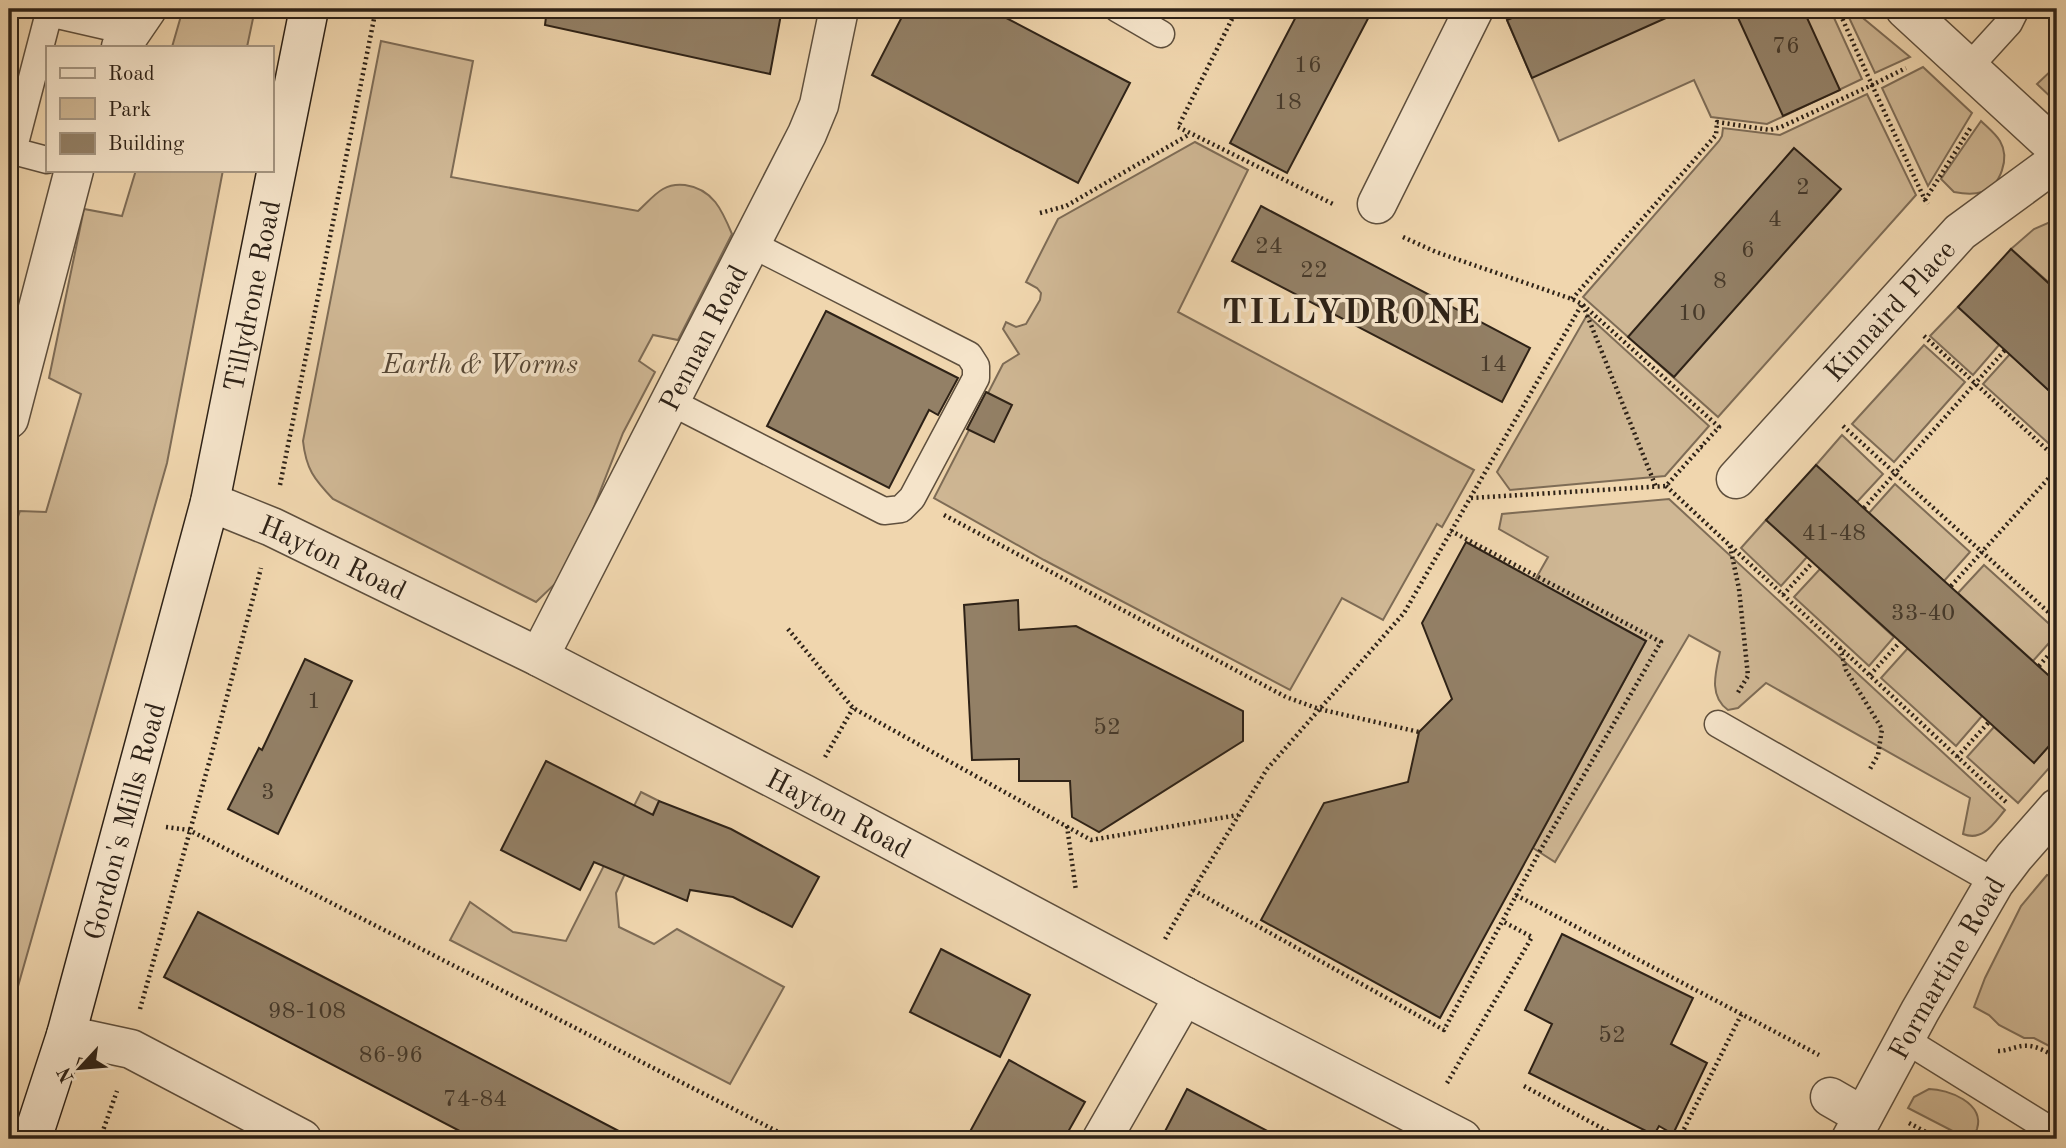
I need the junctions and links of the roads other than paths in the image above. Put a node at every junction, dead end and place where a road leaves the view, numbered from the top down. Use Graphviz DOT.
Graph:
graph roads {
  1 [pos="309,9"];
  2 [pos="839,9"];
  3 [pos="1118,9"];
  4 [pos="1474,9"];
  5 [pos="1905,9"];
  6 [pos="2016,9"];
  7 [pos="133,29"];
  8 [pos="1161,34"];
  9 [pos="1981,79"];
  10 [pos="2057,149"];
  11 [pos="46,160"];
  12 [pos="2057,161"];
  13 [pos="74,172"];
  14 [pos="1377,204"];
  15 [pos="751,244"];
  16 [pos="671,402"];
  17 [pos="9,419"];
  18 [pos="1736,479"];
  19 [pos="210,502"];
  20 [pos="539,657"];
  21 [pos="1718,724"];
  22 [pos="2047,819"];
  23 [pos="1995,882"];
  24 [pos="1184,996"];
  25 [pos="66,1035"];
  26 [pos="1904,1039"];
  27 [pos="1830,1097"];
  28 [pos="1864,1114"];
  29 [pos="2057,1134"];
  30 [pos="33,1139"];
  31 [pos="302,1139"];
  32 [pos="1102,1139"];
  33 [pos="1462,1139"];
  1 -- 19 [label="street, Tillydrone Road"];
  2 -- 15 [label="street, Pennan Road"];
  3 -- 8 [label="lane"];
  4 -- 14 [label="street"];
  5 -- 9 [label="street"];
  6 -- 9 [label="lane"];
  7 -- 11 [label="lane"];
  9 -- 10 [label="street"];
  12 -- 18 [label="street, Kinnaird Place"];
  13 -- 17 [label="street"];
  15 -- 16 [label="street, Pennan Road"];
  15 -- 16 [label="lane"];
  16 -- 20 [label="street, Pennan Road"];
  19 -- 20 [label="street, Hayton Road"];
  19 -- 25 [label="street, Gordon's Mills Road"];
  20 -- 24 [label="street, Hayton Road"];
  21 -- 23 [label="lane"];
  22 -- 23 [label="street, Formartine Road"];
  23 -- 26 [label="street, Formartine Road"];
  24 -- 32 [label="street"];
  24 -- 33 [label="street, Hayton Road"];
  25 -- 30 [label="street, Gordon's Mills Road"];
  25 -- 31 [label="street"];
  26 -- 28 [label="street, Formartine Road"];
  26 -- 29 [label="lane"];
  27 -- 28 [label="street"];
}
